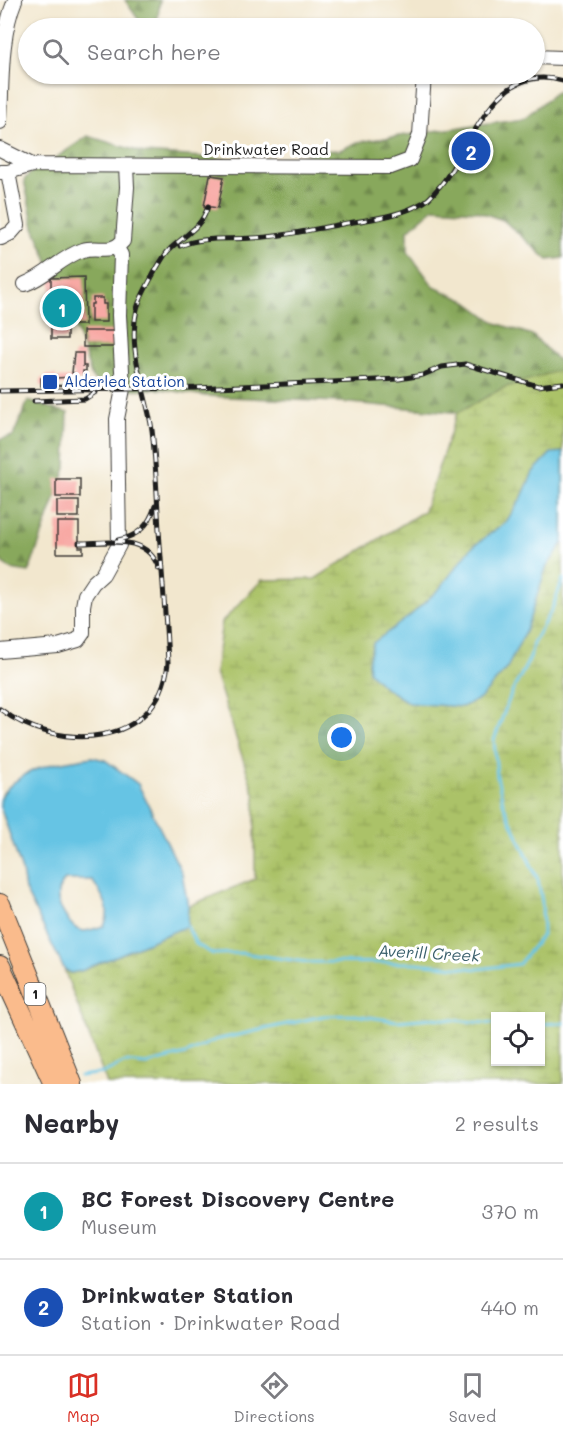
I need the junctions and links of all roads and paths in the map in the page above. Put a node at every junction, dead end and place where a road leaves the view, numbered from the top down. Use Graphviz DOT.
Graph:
graph roads {
  1 [pos="15,0"];
  2 [pos="545,57"];
  3 [pos="563,58"];
  4 [pos="423,84"];
  5 [pos="0,122"];
  6 [pos="0,149"];
  7 [pos="32,165"];
  8 [pos="126,166"];
  9 [pos="4,172"];
  10 [pos="1,238"];
  11 [pos="117,248"];
  12 [pos="25,284"];
  13 [pos="0,651"];
  14 [pos="0,904"];
  15 [pos="0,966"];
  16 [pos="54,1084"];
  17 [pos="72,1084"];
  1 -- 5 [label="street"];
  2 -- 3 [label="street"];
  4 -- 8 [label="street, Drinkwater Road"];
  6 -- 7 [label="street, Drinkwater Road"];
  7 -- 8 [label="street, Drinkwater Road"];
  7 -- 9 [label="street, Drinkwater Road"];
  8 -- 11 [label="street"];
  9 -- 10 [label="street"];
  11 -- 12 [label="street"];
  11 -- 13 [label="street"];
  14 -- 17 [label="highway, 1"];
  15 -- 16 [label="highway, 1"];
}
